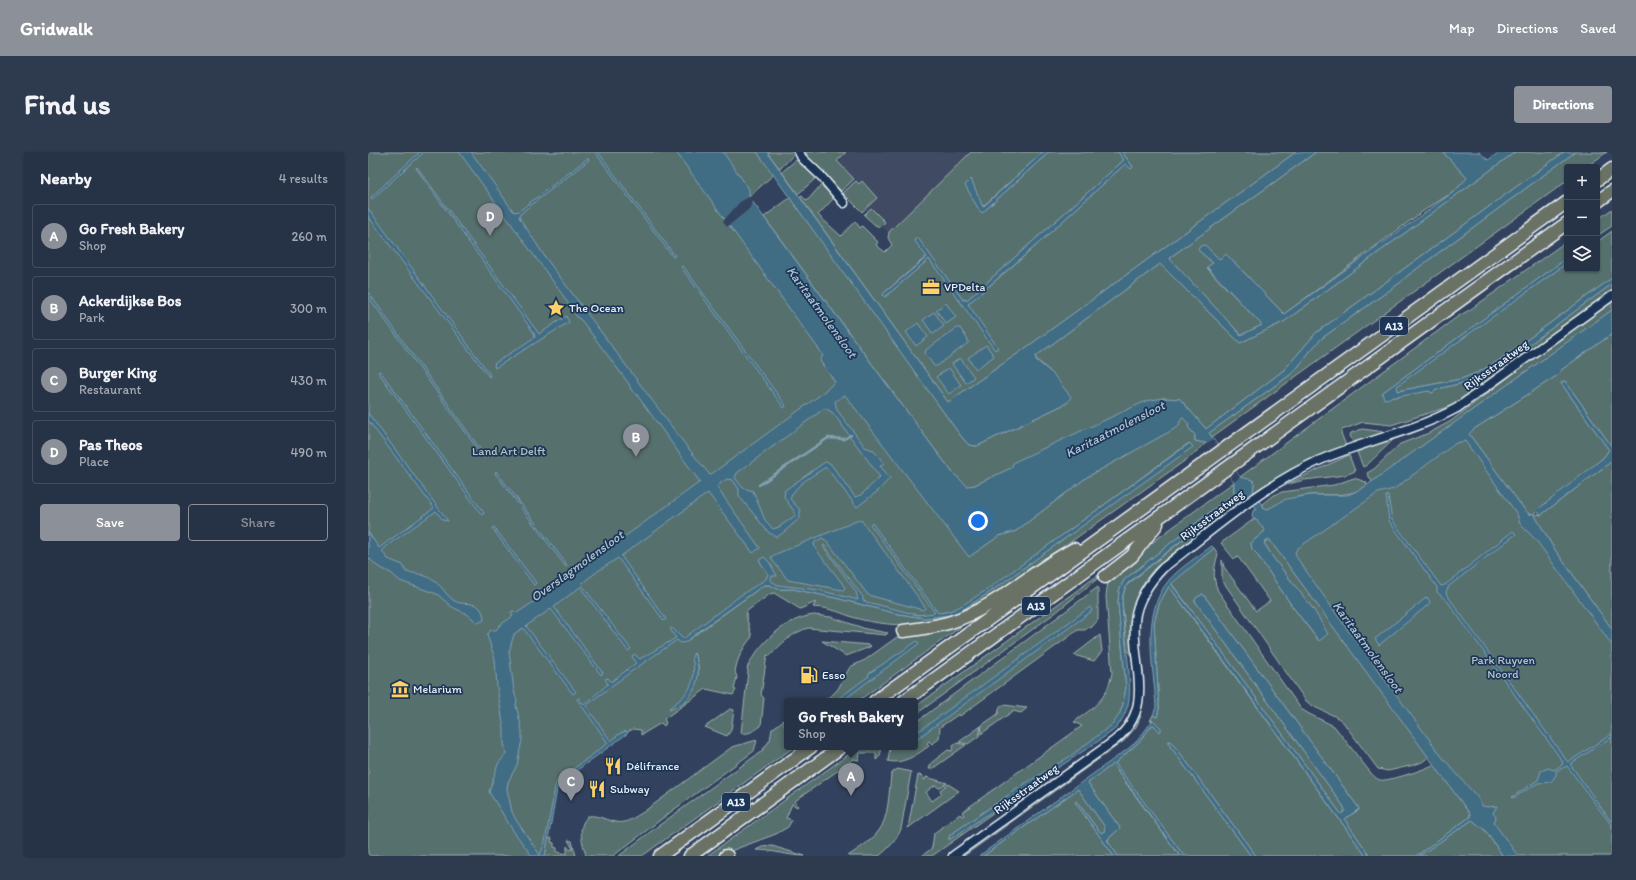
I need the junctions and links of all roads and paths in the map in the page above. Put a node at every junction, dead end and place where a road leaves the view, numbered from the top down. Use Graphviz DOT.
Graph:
graph roads {
  1 [pos="799,152"];
  2 [pos="1612,169"];
  3 [pos="1600,178"];
  4 [pos="1612,191"];
  5 [pos="1600,200"];
  6 [pos="844,203"];
  7 [pos="1564,204"];
  8 [pos="1564,225"];
  9 [pos="1612,296"];
  10 [pos="1168,511"];
  11 [pos="1113,530"];
  12 [pos="1105,577"];
  13 [pos="903,631"];
  14 [pos="879,698"];
  15 [pos="908,698"];
  16 [pos="807,750"];
  17 [pos="837,750"];
  18 [pos="660,856"];
  19 [pos="690,856"];
  20 [pos="953,856"];
  1 -- 6 [label="street"];
  2 -- 3 [label="highway"];
  4 -- 5 [label="highway"];
  7 -- 11 [label="highway, A13"];
  8 -- 10 [label="highway, A13"];
  9 -- 20 [label="street, Rijksstraatweg"];
  10 -- 12 [label="highway, A13"];
  10 -- 15 [label="highway, A13"];
  11 -- 13 [label="highway, A13"];
  11 -- 14 [label="highway, A13"];
  16 -- 18 [label="highway, A13"];
  17 -- 19 [label="highway, A13"];
}
